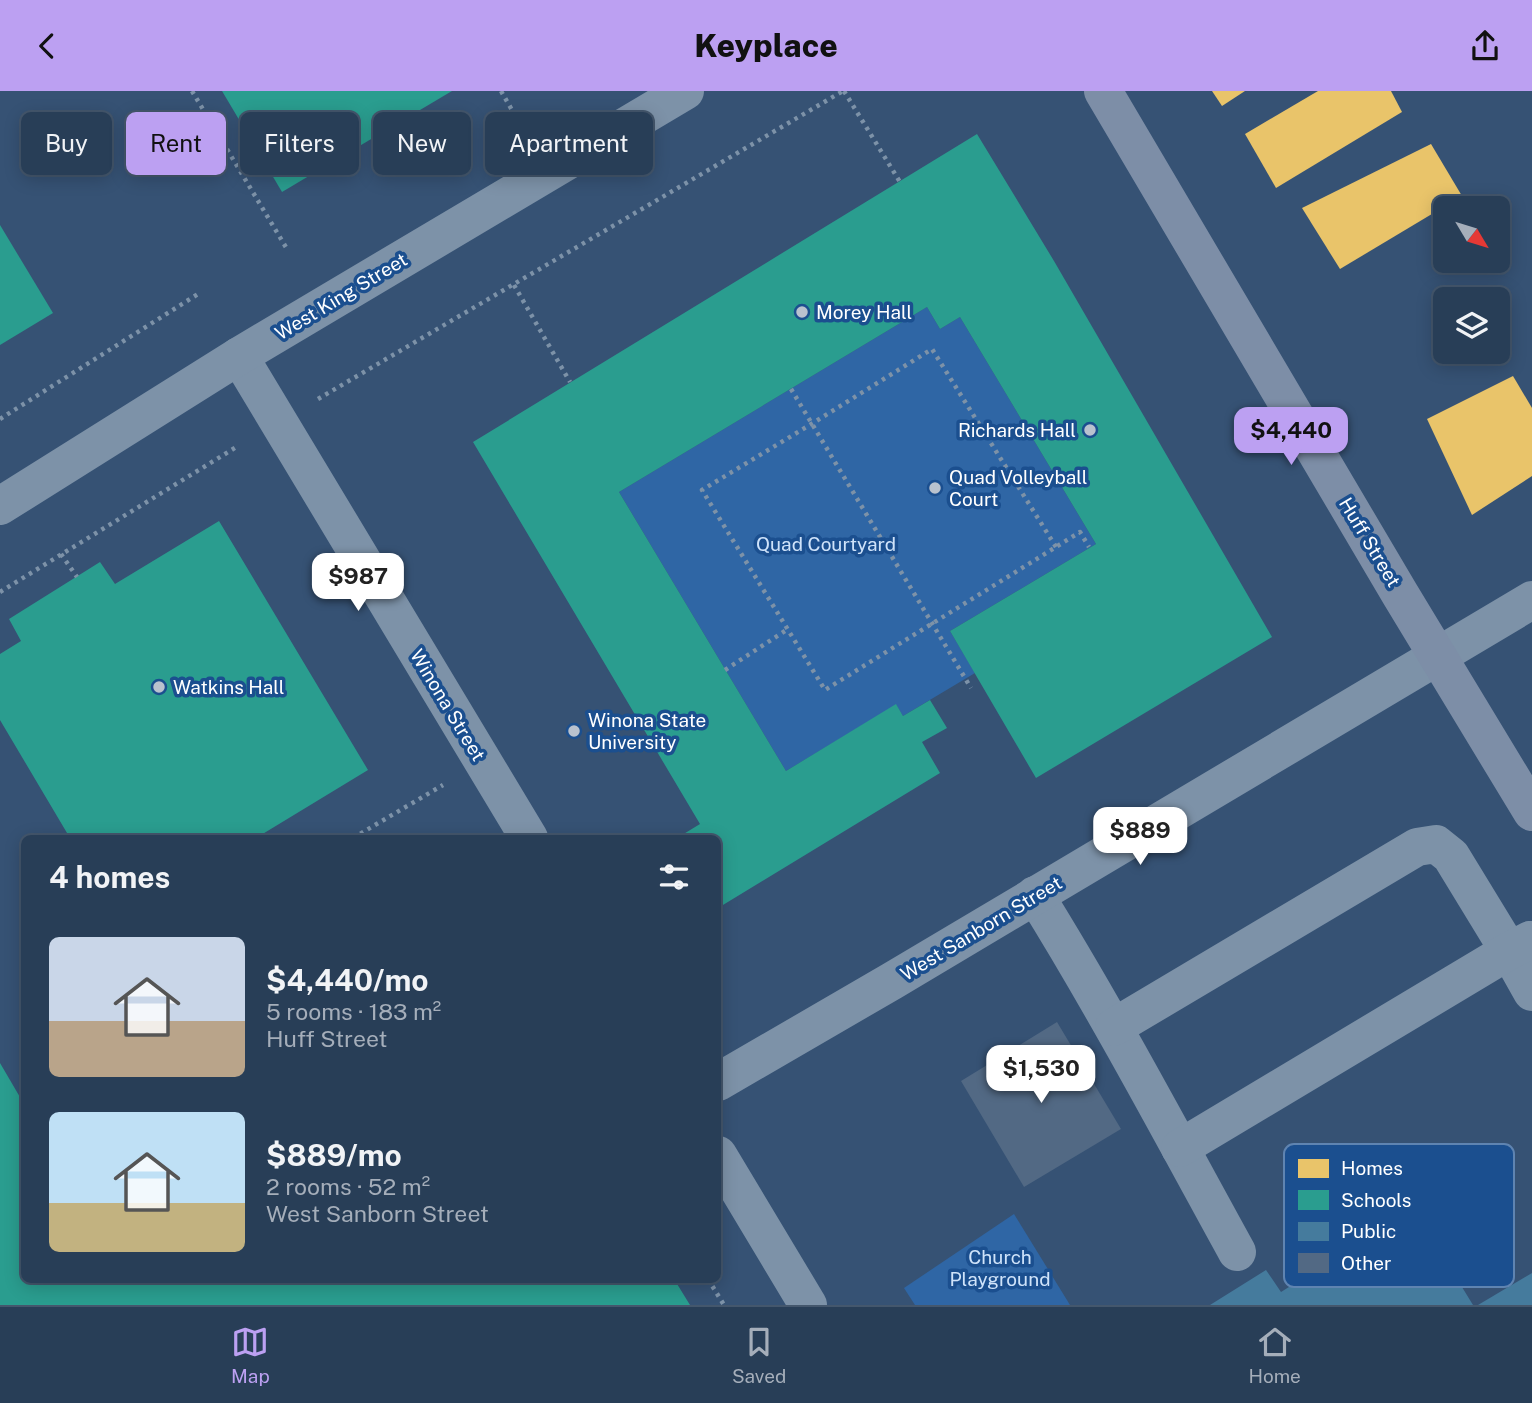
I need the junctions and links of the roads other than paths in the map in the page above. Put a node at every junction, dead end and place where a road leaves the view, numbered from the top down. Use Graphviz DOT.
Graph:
graph roads {
  1 [pos="685,91"];
  2 [pos="1103,91"];
  3 [pos="239,356"];
  4 [pos="0,506"];
  5 [pos="1532,600"];
  6 [pos="1438,656"];
  7 [pos="1532,812"];
  8 [pos="527,835"];
  9 [pos="1035,895"];
  10 [pos="1521,945"];
  11 [pos="1532,992"];
  12 [pos="1114,1027"];
  13 [pos="721,1079"];
  14 [pos="1180,1148"];
  15 [pos="721,1160"];
  16 [pos="1237,1252"];
  17 [pos="808,1305"];
  1 -- 3 [label="street, West King Street"];
  2 -- 6 [label="main road, Huff Street"];
  3 -- 4 [label="street, West King Street"];
  3 -- 8 [label="street, Winona Street"];
  5 -- 6 [label="street, West Sanborn Street"];
  6 -- 7 [label="main road, Huff Street"];
  6 -- 9 [label="street, West Sanborn Street"];
  9 -- 12 [label="street"];
  9 -- 13 [label="street, West Sanborn Street"];
  10 -- 11 [label="street"];
  10 -- 12 [label="street"];
  10 -- 14 [label="street"];
  12 -- 14 [label="street"];
  14 -- 16 [label="street"];
  15 -- 17 [label="street"];
}
